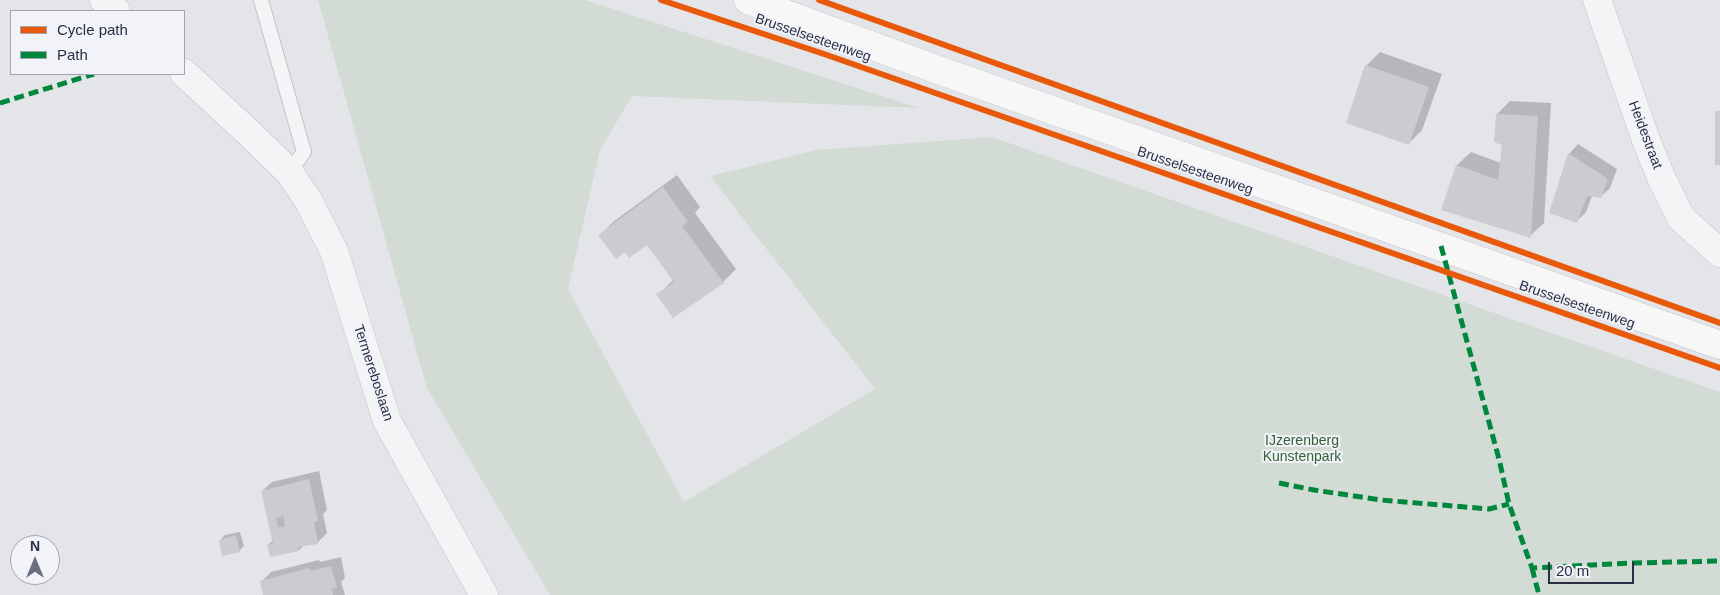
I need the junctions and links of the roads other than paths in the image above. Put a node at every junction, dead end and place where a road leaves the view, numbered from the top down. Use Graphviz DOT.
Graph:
graph roads {
  1 [pos="104,0"];
  2 [pos="261,0"];
  3 [pos="748,0"];
  4 [pos="1597,0"];
  5 [pos="115,10"];
  6 [pos="185,74"];
  7 [pos="289,172"];
  8 [pos="1720,253"];
  9 [pos="1720,345"];
  10 [pos="484,595"];
  1 -- 5 [label="street"];
  2 -- 7 [label="lane"];
  3 -- 9 [label="main road, Brusselsesteenweg"];
  4 -- 8 [label="street, Heidestraat"];
  6 -- 7 [label="street, Termereboslaan"];
  7 -- 10 [label="street, Termereboslaan"];
}
